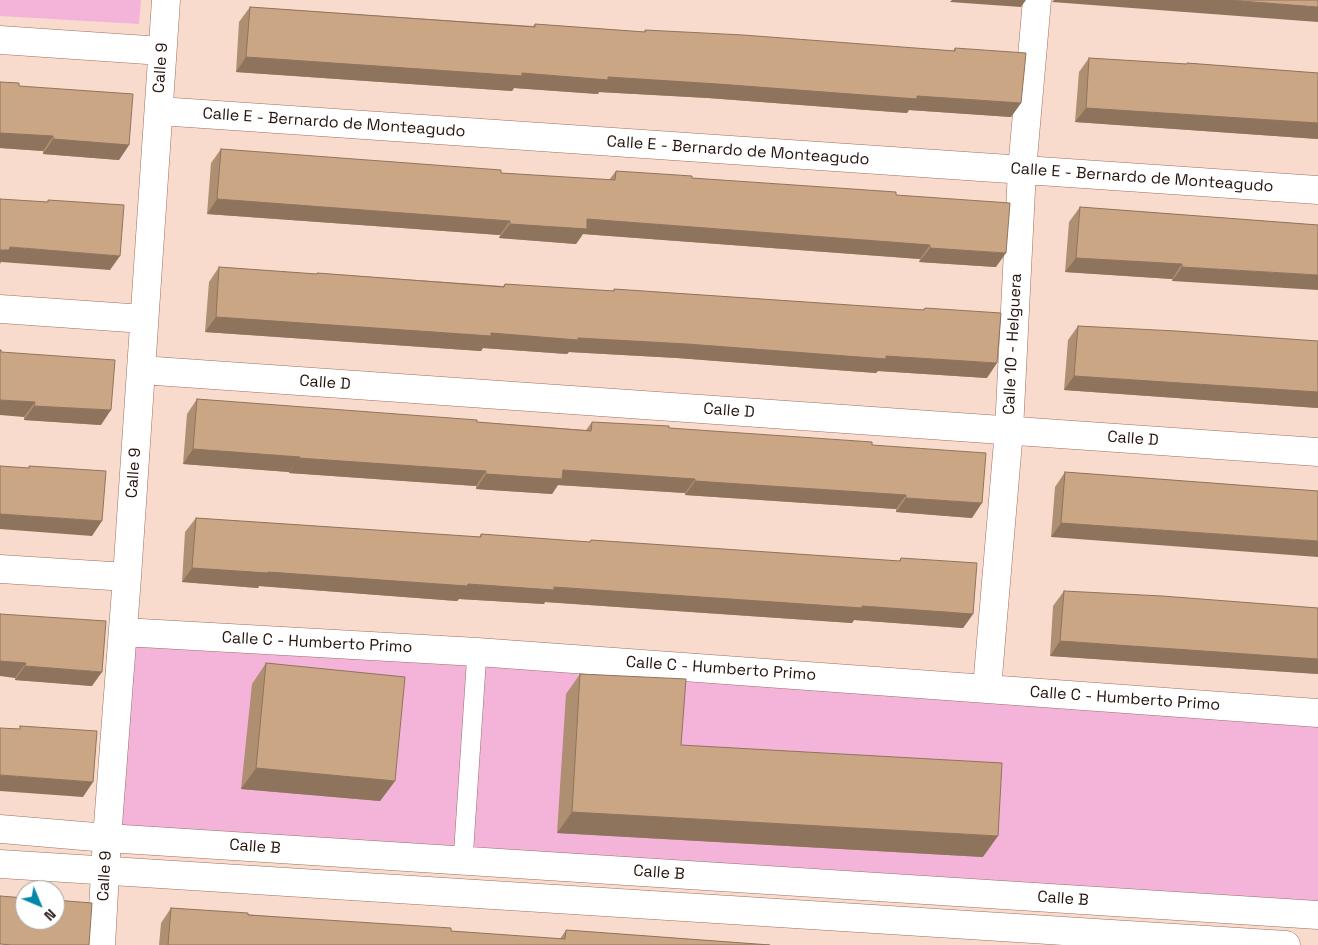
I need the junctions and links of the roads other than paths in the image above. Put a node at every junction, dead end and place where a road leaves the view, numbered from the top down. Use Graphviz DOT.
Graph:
graph roads {
  1 [pos="166,0"];
  2 [pos="1037,0"];
  3 [pos="0,40"];
  4 [pos="162,51"];
  5 [pos="159,111"];
  6 [pos="1022,170"];
  7 [pos="1318,190"];
  8 [pos="0,309"];
  9 [pos="144,319"];
  10 [pos="141,370"];
  11 [pos="1009,430"];
  12 [pos="1318,452"];
  13 [pos="0,569"];
  14 [pos="127,576"];
  15 [pos="123,632"];
  16 [pos="477,652"];
  17 [pos="987,688"];
  18 [pos="1318,713"];
  19 [pos="0,829"];
  20 [pos="107,838"];
  21 [pos="463,860"];
  22 [pos="0,864"];
  23 [pos="105,871"];
  24 [pos="1318,915"];
  25 [pos="978,935"];
  26 [pos="101,945"];
  27 [pos="1286,945"];
  1 -- 4 [label="street, Calle 9"];
  2 -- 6 [label="street, Calle 10 - Helguera"];
  3 -- 4 [label="street"];
  4 -- 5 [label="street, Calle 9"];
  5 -- 6 [label="street, Calle E - Bernardo de Monteagudo"];
  5 -- 9 [label="street, Calle 9"];
  6 -- 7 [label="street, Calle E - Bernardo de Monteagudo"];
  6 -- 11 [label="street, Calle 10 - Helguera"];
  8 -- 9 [label="street"];
  9 -- 10 [label="street, Calle 9"];
  10 -- 11 [label="street, Calle D"];
  10 -- 14 [label="street, Calle 9"];
  11 -- 12 [label="street, Calle D"];
  11 -- 17 [label="street, Calle 10 - Helguera"];
  13 -- 14 [label="street"];
  14 -- 15 [label="street, Calle 9"];
  15 -- 16 [label="street, Calle C - Humberto Primo"];
  15 -- 20 [label="street, Calle 9"];
  16 -- 17 [label="street, Calle C - Humberto Primo"];
  16 -- 21 [label="lane"];
  17 -- 18 [label="street, Calle C - Humberto Primo"];
  19 -- 20 [label="street, Calle B"];
  20 -- 21 [label="street, Calle B"];
  20 -- 23 [label="street, Calle 9"];
  21 -- 24 [label="street, Calle B"];
  22 -- 23 [label="street, Calle B"];
  23 -- 25 [label="street, Calle B"];
  23 -- 26 [label="street, Calle 9"];
  25 -- 27 [label="street, Calle B"];
}
